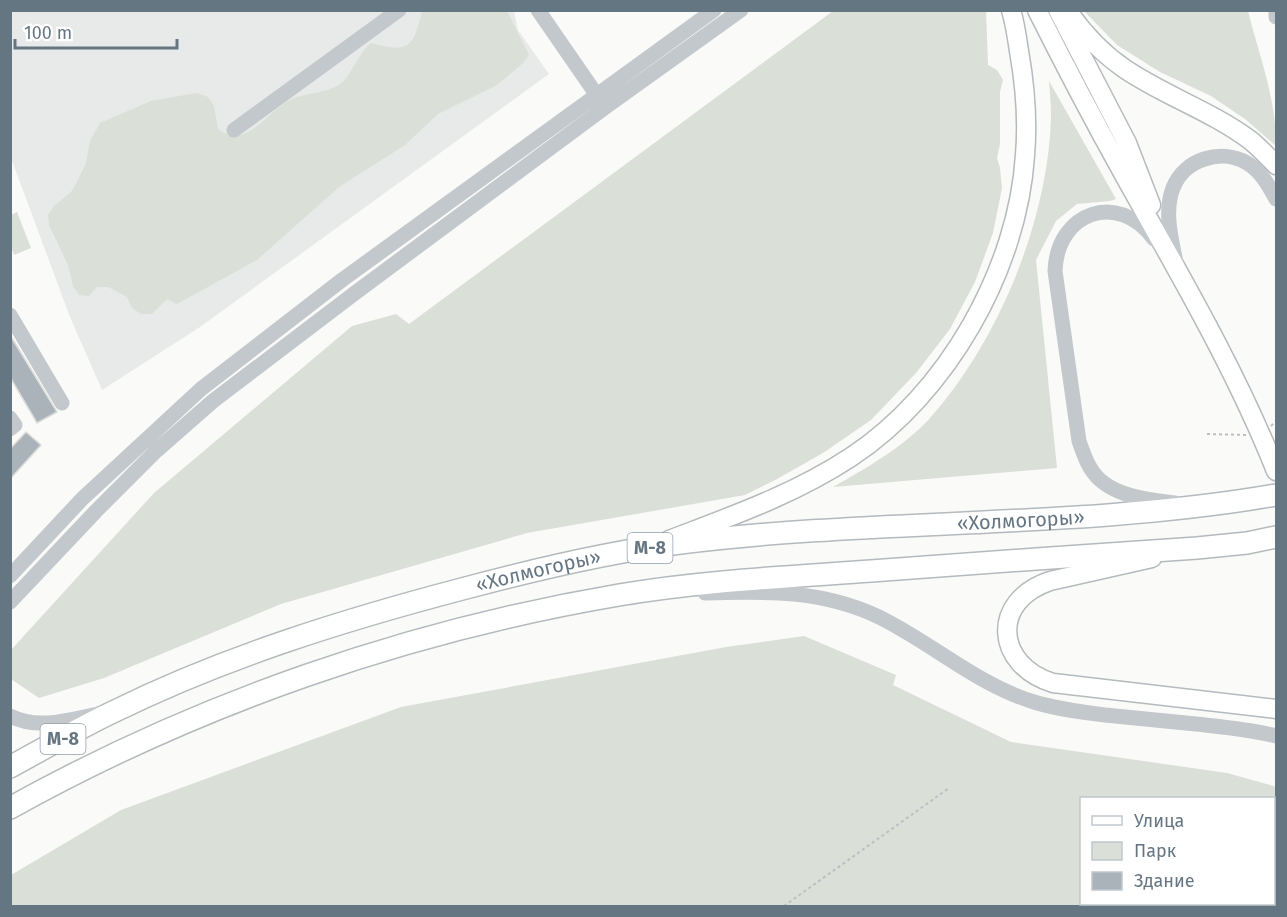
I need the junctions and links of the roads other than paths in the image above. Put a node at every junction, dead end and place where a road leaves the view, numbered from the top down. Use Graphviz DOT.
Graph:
graph roads {
  1 [pos="399,10"];
  2 [pos="538,10"];
  3 [pos="714,10"];
  4 [pos="741,10"];
  5 [pos="1011,10"];
  6 [pos="1036,10"];
  7 [pos="1058,10"];
  8 [pos="1067,10"];
  9 [pos="1276,10"];
  10 [pos="1276,16"];
  11 [pos="377,17"];
  12 [pos="596,94"];
  13 [pos="234,130"];
  14 [pos="1276,165"];
  15 [pos="1276,199"];
  16 [pos="1177,271"];
  17 [pos="10,315"];
  18 [pos="62,403"];
  19 [pos="1276,471"];
  20 [pos="1276,495"];
  21 [pos="1208,506"];
  22 [pos="1276,537"];
  23 [pos="1197,548"];
  24 [pos="646,549"];
  25 [pos="10,576"];
  26 [pos="621,595"];
  27 [pos="10,602"];
  28 [pos="1276,709"];
  29 [pos="115,711"];
  30 [pos="10,716"];
  31 [pos="1276,736"];
  32 [pos="10,767"];
  33 [pos="10,808"];
  1 -- 11 [label="street"];
  2 -- 12 [label="street"];
  3 -- 12 [label="street"];
  4 -- 27 [label="street"];
  5 -- 24 [label="main road"];
  6 -- 16 [label="main road"];
  7 -- 16 [label="main road"];
  8 -- 14 [label="main road"];
  9 -- 10 [label="street"];
  11 -- 13 [label="street"];
  12 -- 25 [label="street"];
  15 -- 16 [label="street"];
  16 -- 19 [label="main road"];
  16 -- 21 [label="street"];
  17 -- 18 [label="street"];
  20 -- 21 [label="highway, «Холмогоры» / М-8"];
  21 -- 24 [label="highway, «Холмогоры» / М-8"];
  22 -- 23 [label="highway, «Холмогоры» / М-8"];
  23 -- 26 [label="highway, «Холмогоры» / М-8"];
  23 -- 28 [label="main road"];
  24 -- 29 [label="highway, «Холмогоры» / М-8"];
  26 -- 31 [label="street"];
  26 -- 33 [label="highway, «Холмогоры» / М-8"];
  29 -- 30 [label="street"];
  29 -- 32 [label="highway, «Холмогоры» / М-8"];
}
